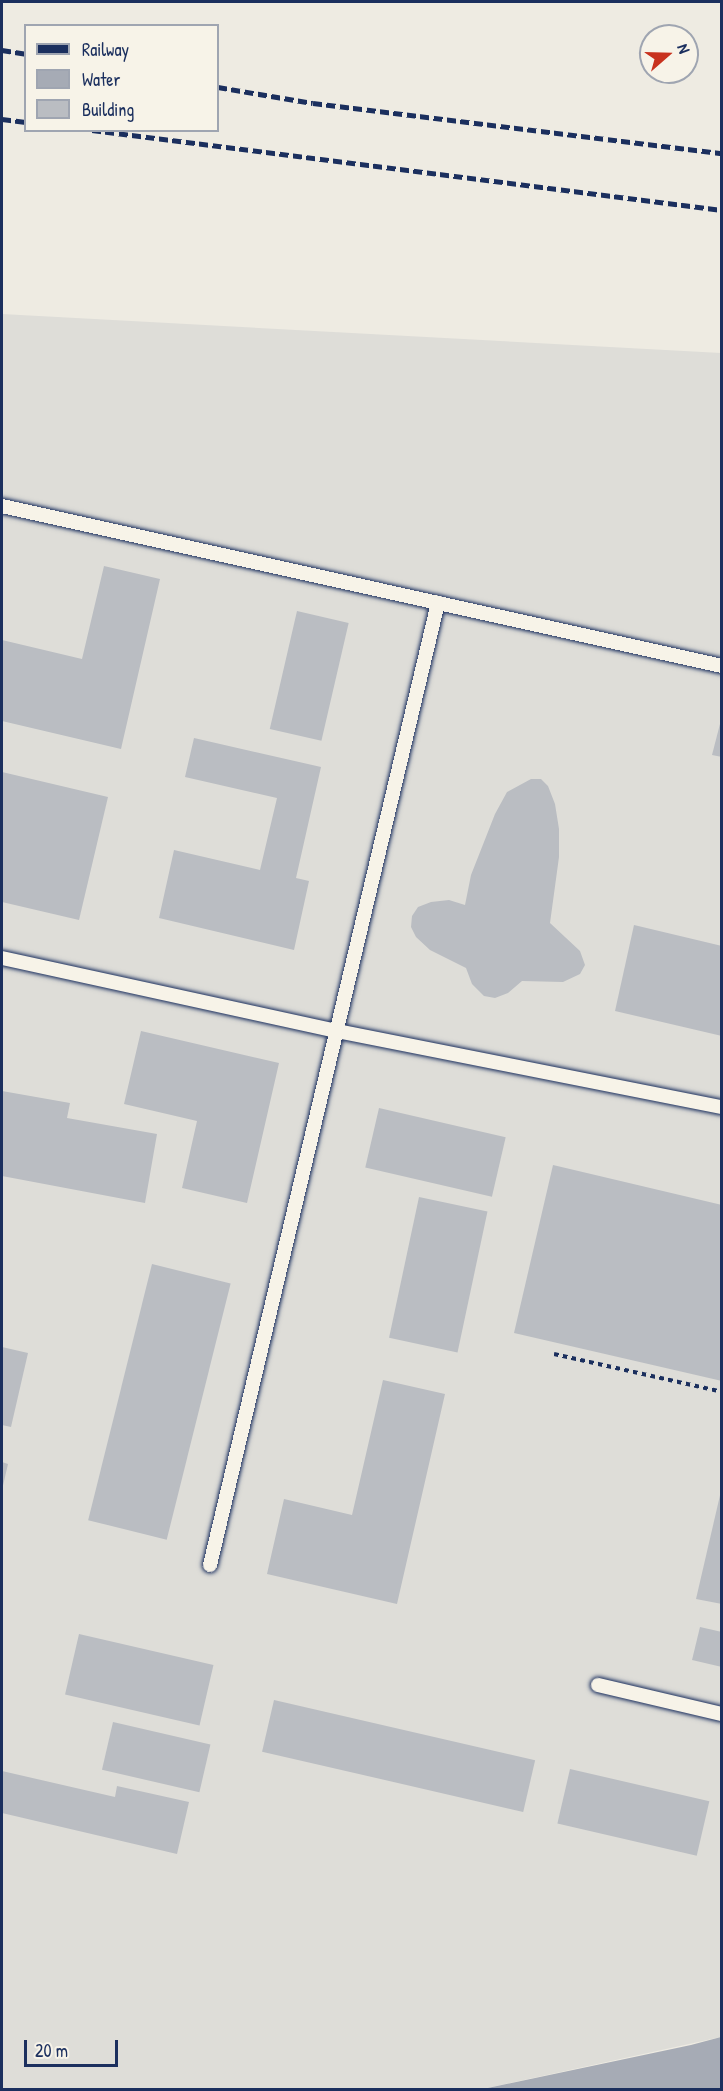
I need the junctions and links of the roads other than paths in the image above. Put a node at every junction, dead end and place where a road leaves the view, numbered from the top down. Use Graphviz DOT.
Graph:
graph roads {
  1 [pos="2,506"];
  2 [pos="438,603"];
  3 [pos="722,666"];
  4 [pos="2,958"];
  5 [pos="337,1030"];
  6 [pos="722,1107"];
  7 [pos="210,1565"];
  8 [pos="598,1685"];
  9 [pos="722,1714"];
  1 -- 2 [label="lane"];
  2 -- 3 [label="lane"];
  2 -- 5 [label="lane"];
  4 -- 5 [label="lane"];
  5 -- 6 [label="lane"];
  5 -- 7 [label="lane"];
  8 -- 9 [label="lane"];
}
